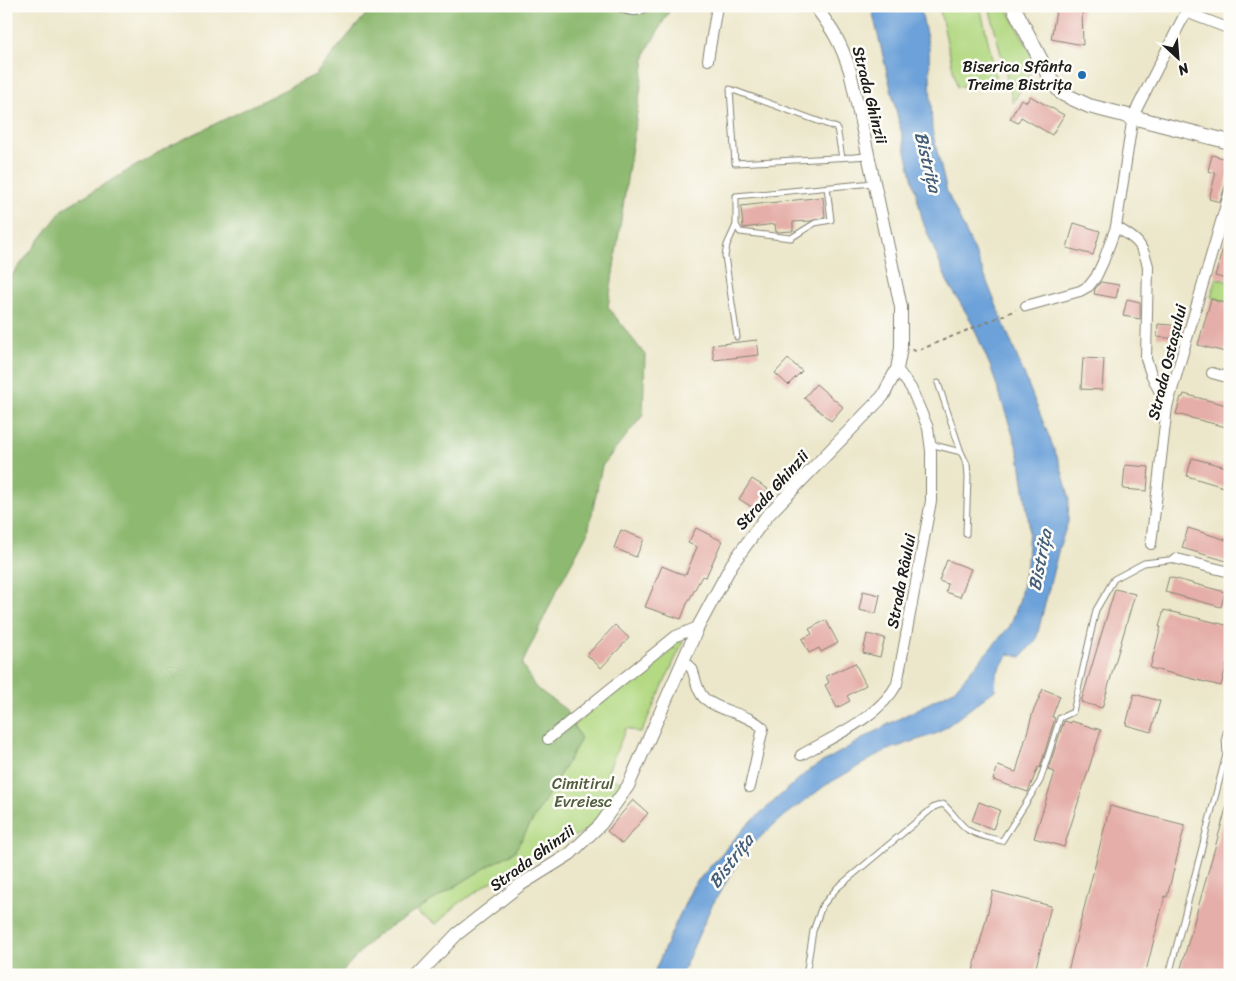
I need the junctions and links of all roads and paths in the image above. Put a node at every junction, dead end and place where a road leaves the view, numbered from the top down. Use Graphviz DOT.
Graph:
graph roads {
  1 [pos="616,6"];
  2 [pos="648,6"];
  3 [pos="717,6"];
  4 [pos="815,6"];
  5 [pos="1013,6"];
  6 [pos="1187,9"];
  7 [pos="1230,29"];
  8 [pos="708,60"];
  9 [pos="1133,116"];
  10 [pos="1230,142"];
  11 [pos="868,156"];
  12 [pos="842,158"];
  13 [pos="874,183"];
  14 [pos="827,188"];
  15 [pos="1230,192"];
  16 [pos="736,225"];
  17 [pos="1116,227"];
  18 [pos="1026,306"];
  19 [pos="737,337"];
  20 [pos="917,351"];
  21 [pos="897,369"];
  22 [pos="1212,373"];
  23 [pos="1230,378"];
  24 [pos="938,383"];
  25 [pos="1168,407"];
  26 [pos="930,443"];
  27 [pos="961,452"];
  28 [pos="966,534"];
  29 [pos="1151,544"];
  30 [pos="1177,559"];
  31 [pos="1230,572"];
  32 [pos="698,627"];
  33 [pos="684,660"];
  34 [pos="1230,718"];
  35 [pos="548,739"];
  36 [pos="800,755"];
  37 [pos="750,787"];
  38 [pos="418,975"];
  39 [pos="806,975"];
  40 [pos="1169,975"];
  1 -- 2 [label="lane"];
  3 -- 8 [label="street"];
  4 -- 11 [label="street, Strada Ghinzii"];
  5 -- 9 [label="main road"];
  6 -- 7 [label="street"];
  6 -- 9 [label="street"];
  9 -- 10 [label="main road"];
  9 -- 17 [label="street"];
  11 -- 12 [label="lane"];
  11 -- 13 [label="street, Strada Ghinzii"];
  12 -- 12 [label="lane"];
  13 -- 14 [label="lane"];
  13 -- 21 [label="street, Strada Ghinzii"];
  14 -- 16 [label="lane"];
  14 -- 16 [label="lane"];
  15 -- 25 [label="street, Strada Ostașului"];
  16 -- 19 [label="lane"];
  17 -- 18 [label="street"];
  17 -- 25 [label="street"];
  18 -- 20 [label="path"];
  21 -- 26 [label="street, Strada Râului"];
  21 -- 32 [label="street, Strada Ghinzii"];
  22 -- 23 [label="street"];
  24 -- 27 [label="lane"];
  25 -- 29 [label="street, Strada Ostașului"];
  26 -- 27 [label="lane"];
  26 -- 36 [label="street, Strada Râului"];
  27 -- 28 [label="lane"];
  30 -- 31 [label="street"];
  30 -- 39 [label="lane"];
  32 -- 33 [label="street, Strada Ghinzii"];
  32 -- 35 [label="street"];
  33 -- 37 [label="street"];
  33 -- 38 [label="street, Strada Ghinzii"];
  34 -- 40 [label="lane"];
}
